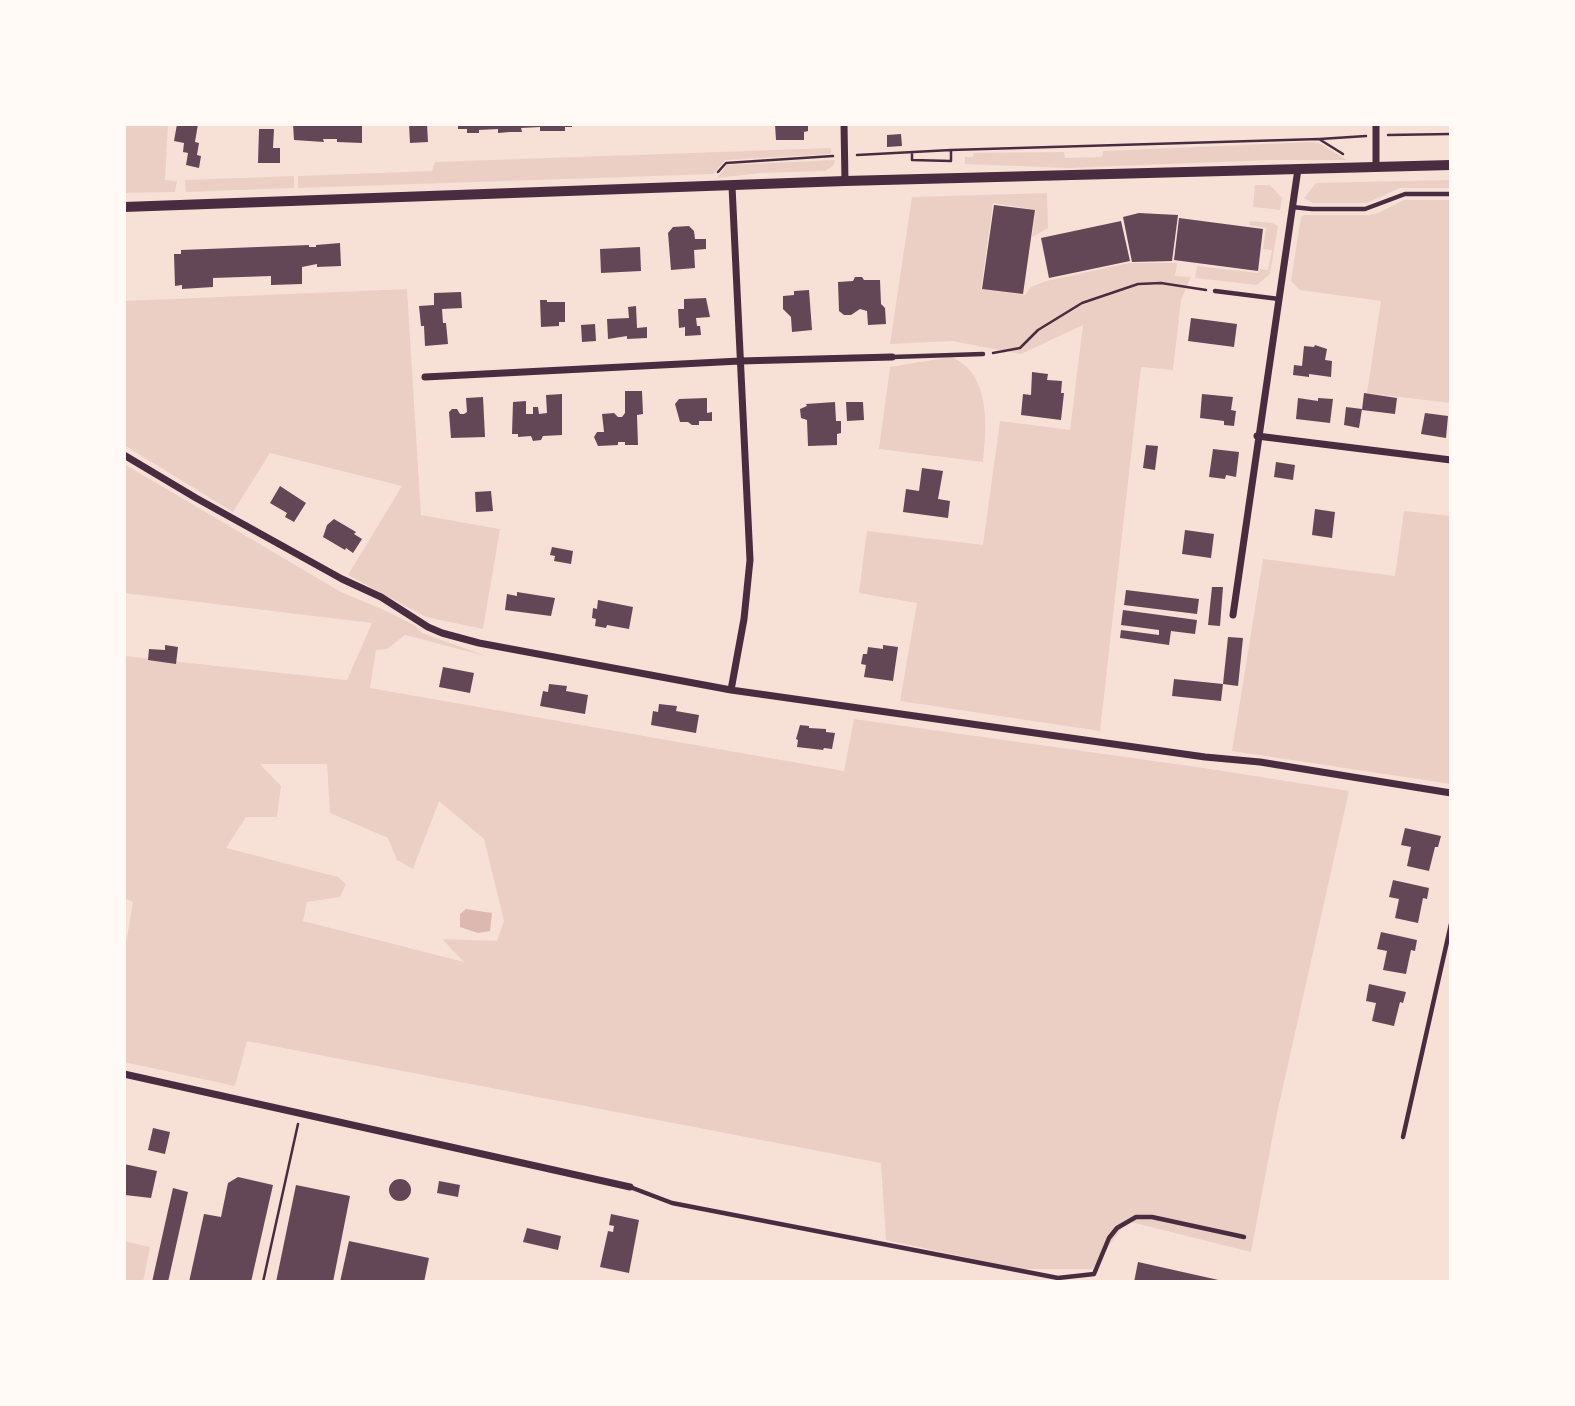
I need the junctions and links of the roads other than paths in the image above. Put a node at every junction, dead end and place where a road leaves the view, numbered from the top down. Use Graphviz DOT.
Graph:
graph roads {
  1 [pos="844,124"];
  2 [pos="1376,124"];
  3 [pos="1451,165"];
  4 [pos="1377,167"];
  5 [pos="1298,169"];
  6 [pos="845,181"];
  7 [pos="732,186"];
  8 [pos="1451,194"];
  9 [pos="124,207"];
  10 [pos="1292,207"];
  11 [pos="1215,291"];
  12 [pos="1279,299"];
  13 [pos="983,354"];
  14 [pos="892,356"];
  15 [pos="740,361"];
  16 [pos="425,377"];
  17 [pos="1257,436"];
  18 [pos="124,455"];
  19 [pos="1451,460"];
  20 [pos="1233,615"];
  21 [pos="730,690"];
  22 [pos="1451,793"];
  23 [pos="1451,924"];
  24 [pos="124,1074"];
  25 [pos="1403,1137"];
  26 [pos="630,1187"];
  27 [pos="1244,1237"];
  1 -- 6 [label="street"];
  2 -- 4 [label="street"];
  3 -- 4 [label="street"];
  4 -- 5 [label="street"];
  5 -- 6 [label="street"];
  5 -- 10 [label="street"];
  6 -- 7 [label="street"];
  7 -- 9 [label="street"];
  7 -- 15 [label="street"];
  8 -- 10 [label="lane"];
  10 -- 12 [label="street"];
  11 -- 12 [label="lane"];
  12 -- 17 [label="street"];
  13 -- 14 [label="lane"];
  14 -- 15 [label="street"];
  15 -- 16 [label="street"];
  15 -- 21 [label="street"];
  17 -- 19 [label="street"];
  17 -- 20 [label="street"];
  18 -- 21 [label="street"];
  21 -- 22 [label="street"];
  23 -- 25 [label="lane"];
  24 -- 26 [label="street"];
  26 -- 27 [label="lane"];
}
